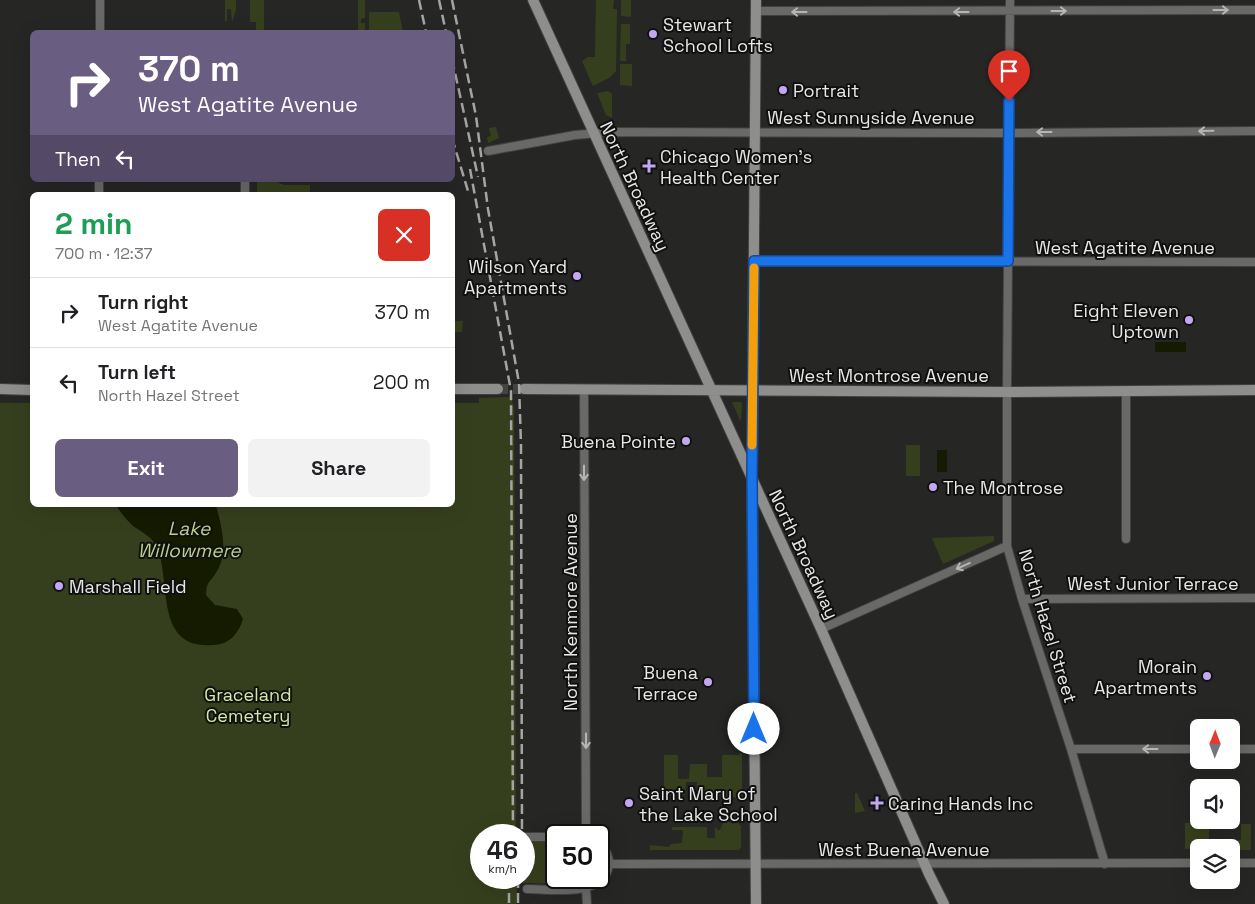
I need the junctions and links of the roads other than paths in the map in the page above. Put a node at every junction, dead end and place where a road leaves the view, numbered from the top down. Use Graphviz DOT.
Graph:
graph roads {
  1 [pos="100,0"];
  2 [pos="533,0"];
  3 [pos="756,0"];
  4 [pos="1010,0"];
  5 [pos="1255,10"];
  6 [pos="756,11"];
  7 [pos="1010,12"];
  8 [pos="100,30"];
  9 [pos="1255,131"];
  10 [pos="755,132"];
  11 [pos="594,133"];
  12 [pos="1009,133"];
  13 [pos="488,151"];
  14 [pos="754,261"];
  15 [pos="1008,261"];
  16 [pos="1255,262"];
  17 [pos="498,389"];
  18 [pos="524,389"];
  19 [pos="0,390"];
  20 [pos="30,390"];
  21 [pos="455,390"];
  22 [pos="584,390"];
  23 [pos="711,390"];
  24 [pos="1255,390"];
  25 [pos="753,391"];
  26 [pos="1007,392"];
  27 [pos="1126,392"];
  28 [pos="752,478"];
  29 [pos="1126,539"];
  30 [pos="1007,546"];
  31 [pos="1255,598"];
  32 [pos="1022,599"];
  33 [pos="821,630"];
  34 [pos="1071,749"];
  35 [pos="1190,749"];
  36 [pos="1240,749"];
  37 [pos="1255,749"];
  38 [pos="586,824"];
  39 [pos="1190,863"];
  40 [pos="1240,863"];
  41 [pos="1255,863"];
  42 [pos="610,864"];
  43 [pos="756,864"];
  44 [pos="925,864"];
  45 [pos="1105,864"];
  46 [pos="586,889"];
  47 [pos="587,904"];
  48 [pos="756,904"];
  49 [pos="944,904"];
  1 -- 8 [label="street"];
  2 -- 11 [label="main road, North Broadway"];
  3 -- 6 [label="main road"];
  4 -- 7 [label="street, North Hazel Street"];
  7 -- 5 [label="street, one-way"];
  7 -- 6 [label="street, one-way"];
  6 -- 10 [label="main road"];
  7 -- 12 [label="street, North Hazel Street"];
  9 -- 12 [label="street, West Sunnyside Avenue, one-way"];
  10 -- 11 [label="street, West Sunnyside Avenue"];
  10 -- 12 [label="street, West Sunnyside Avenue"];
  10 -- 14 [label="main road"];
  11 -- 13 [label="street, West Sunnyside Avenue"];
  11 -- 23 [label="main road, North Broadway"];
  12 -- 15 [label="street, North Hazel Street"];
  14 -- 15 [label="street, West Agatite Avenue"];
  14 -- 25 [label="main road"];
  15 -- 16 [label="street, West Agatite Avenue"];
  15 -- 26 [label="street, North Hazel Street"];
  17 -- 21 [label="main road"];
  18 -- 22 [label="main road, West Montrose Avenue"];
  19 -- 20 [label="main road"];
  22 -- 23 [label="main road, West Montrose Avenue"];
  22 -- 38 [label="street, North Kenmore Avenue, one-way"];
  23 -- 25 [label="main road, West Montrose Avenue"];
  23 -- 28 [label="main road, North Broadway"];
  24 -- 27 [label="main road, West Montrose Avenue"];
  25 -- 26 [label="main road, West Montrose Avenue"];
  25 -- 28 [label="main road"];
  26 -- 27 [label="main road, West Montrose Avenue"];
  26 -- 30 [label="street, North Hazel Street"];
  27 -- 29 [label="street"];
  28 -- 33 [label="main road, North Broadway"];
  28 -- 43 [label="main road"];
  30 -- 32 [label="street, North Hazel Street"];
  30 -- 33 [label="street, one-way"];
  31 -- 32 [label="street, West Junior Terrace"];
  32 -- 34 [label="street, North Hazel Street"];
  33 -- 44 [label="main road, North Broadway"];
  35 -- 34 [label="street, one-way"];
  34 -- 45 [label="street, North Hazel Street"];
  36 -- 37 [label="street"];
  39 -- 45 [label="street, West Buena Avenue"];
  40 -- 41 [label="street"];
  42 -- 43 [label="street, West Buena Avenue"];
  43 -- 44 [label="street, West Buena Avenue"];
  43 -- 48 [label="main road"];
  44 -- 45 [label="street, West Buena Avenue"];
  44 -- 49 [label="main road, North Broadway"];
  46 -- 47 [label="street"];
}
